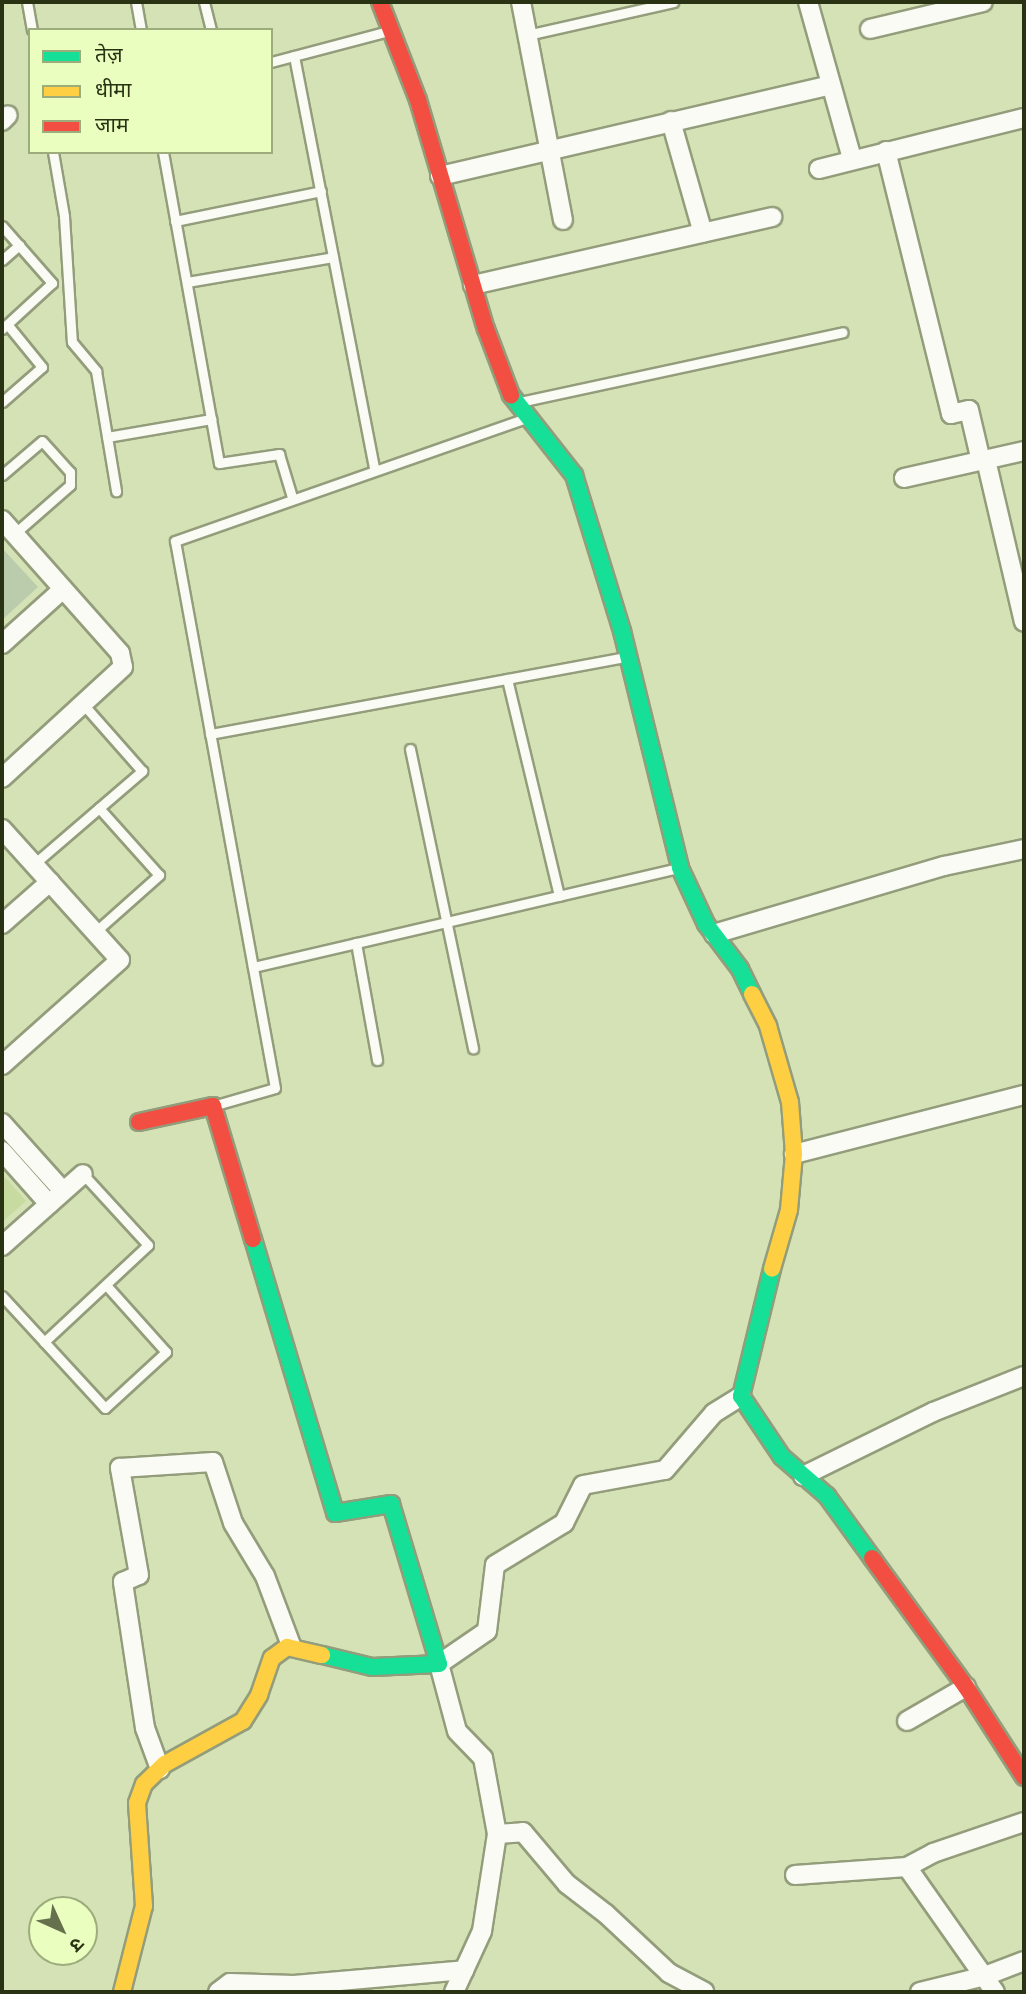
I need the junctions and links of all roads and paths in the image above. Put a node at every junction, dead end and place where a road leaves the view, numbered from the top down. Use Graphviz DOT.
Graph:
graph roads {
  1 [pos="27,2"];
  2 [pos="136,2"];
  3 [pos="204,2"];
  4 [pos="380,2"];
  5 [pos="520,2"];
  6 [pos="673,2"];
  7 [pos="808,2"];
  8 [pos="983,2"];
  9 [pos="633,6"];
  10 [pos="32,28"];
  11 [pos="141,28"];
  12 [pos="210,28"];
  13 [pos="870,29"];
  14 [pos="393,30"];
  15 [pos="527,35"];
  16 [pos="294,56"];
  17 [pos="273,61"];
  18 [pos="831,85"];
  19 [pos="1024,118"];
  20 [pos="671,121"];
  21 [pos="548,148"];
  22 [pos="886,151"];
  23 [pos="53,154"];
  24 [pos="163,154"];
  25 [pos="852,159"];
  26 [pos="820,169"];
  27 [pos="440,176"];
  28 [pos="321,191"];
  29 [pos="772,217"];
  30 [pos="563,220"];
  31 [pos="175,221"];
  32 [pos="2,226"];
  33 [pos="703,233"];
  34 [pos="19,245"];
  35 [pos="333,257"];
  36 [pos="2,260"];
  37 [pos="187,282"];
  38 [pos="473,285"];
  39 [pos="4,326"];
  40 [pos="843,332"];
  41 [pos="2,402"];
  42 [pos="517,403"];
  43 [pos="529,417"];
  44 [pos="211,419"];
  45 [pos="107,437"];
  46 [pos="1024,451"];
  47 [pos="984,460"];
  48 [pos="374,469"];
  49 [pos="2,475"];
  50 [pos="904,478"];
  51 [pos="116,491"];
  52 [pos="292,497"];
  53 [pos="8,527"];
  54 [pos="63,589"];
  55 [pos="1024,622"];
  56 [pos="2,644"];
  57 [pos="628,656"];
  58 [pos="507,679"];
  59 [pos="83,704"];
  60 [pos="210,734"];
  61 [pos="410,749"];
  62 [pos="2,778"];
  63 [pos="99,808"];
  64 [pos="2,829"];
  65 [pos="1024,849"];
  66 [pos="34,864"];
  67 [pos="680,868"];
  68 [pos="50,882"];
  69 [pos="559,896"];
  70 [pos="446,922"];
  71 [pos="2,924"];
  72 [pos="95,932"];
  73 [pos="714,934"];
  74 [pos="356,943"];
  75 [pos="253,967"];
  76 [pos="473,1048"];
  77 [pos="377,1060"];
  78 [pos="2,1065"];
  79 [pos="1024,1095"];
  80 [pos="213,1106"];
  81 [pos="139,1122"];
  82 [pos="2,1123"];
  83 [pos="2,1151"];
  84 [pos="794,1154"];
  85 [pos="83,1174"];
  86 [pos="63,1191"];
  87 [pos="49,1204"];
  88 [pos="2,1247"];
  89 [pos="106,1285"];
  90 [pos="2,1296"];
  91 [pos="44,1342"];
  92 [pos="1024,1376"];
  93 [pos="741,1396"];
  94 [pos="803,1476"];
  95 [pos="291,1645"];
  96 [pos="439,1664"];
  97 [pos="966,1687"];
  98 [pos="906,1721"];
  99 [pos="160,1769"];
  100 [pos="1024,1777"];
  101 [pos="1024,1822"];
  102 [pos="497,1834"];
  103 [pos="907,1867"];
  104 [pos="795,1875"];
  105 [pos="1024,1961"];
  106 [pos="464,1970"];
  107 [pos="985,1976"];
  108 [pos="122,1992"];
  109 [pos="218,1992"];
  110 [pos="454,1992"];
  111 [pos="704,1992"];
  112 [pos="920,1992"];
  113 [pos="995,1992"];
  1 -- 10 [label="lane"];
  2 -- 11 [label="lane"];
  3 -- 12 [label="lane"];
  4 -- 14 [label="street"];
  5 -- 15 [label="street"];
  6 -- 9 [label="lane"];
  7 -- 18 [label="street"];
  8 -- 13 [label="street"];
  9 -- 15 [label="lane"];
  14 -- 16 [label="lane"];
  14 -- 27 [label="street"];
  15 -- 21 [label="street"];
  16 -- 17 [label="lane"];
  16 -- 28 [label="lane"];
  18 -- 20 [label="street"];
  18 -- 25 [label="street"];
  19 -- 22 [label="street"];
  20 -- 21 [label="street"];
  20 -- 33 [label="street"];
  21 -- 27 [label="street"];
  21 -- 30 [label="street"];
  22 -- 25 [label="street"];
  22 -- 47 [label="street"];
  23 -- 45 [label="lane"];
  24 -- 31 [label="lane"];
  25 -- 26 [label="street"];
  27 -- 38 [label="street"];
  28 -- 31 [label="lane"];
  28 -- 35 [label="lane"];
  29 -- 33 [label="street"];
  31 -- 37 [label="lane"];
  32 -- 34 [label="lane"];
  33 -- 38 [label="street"];
  34 -- 36 [label="lane"];
  34 -- 39 [label="lane"];
  35 -- 37 [label="lane"];
  35 -- 48 [label="lane"];
  37 -- 44 [label="lane"];
  38 -- 42 [label="street"];
  39 -- 41 [label="lane"];
  40 -- 42 [label="lane"];
  42 -- 43 [label="street"];
  43 -- 48 [label="lane"];
  43 -- 57 [label="street"];
  44 -- 45 [label="lane"];
  44 -- 52 [label="lane"];
  45 -- 51 [label="lane"];
  46 -- 47 [label="street"];
  47 -- 50 [label="street"];
  47 -- 55 [label="street"];
  48 -- 52 [label="lane"];
  49 -- 53 [label="lane"];
  52 -- 60 [label="lane"];
  53 -- 54 [label="street"];
  54 -- 56 [label="street"];
  54 -- 59 [label="street"];
  57 -- 58 [label="lane"];
  57 -- 67 [label="street"];
  58 -- 60 [label="lane"];
  58 -- 69 [label="lane"];
  59 -- 62 [label="street"];
  59 -- 63 [label="lane"];
  60 -- 75 [label="lane"];
  61 -- 70 [label="lane"];
  63 -- 66 [label="lane"];
  63 -- 72 [label="lane"];
  64 -- 66 [label="street"];
  65 -- 73 [label="street"];
  66 -- 68 [label="street"];
  67 -- 69 [label="lane"];
  67 -- 73 [label="street"];
  68 -- 71 [label="street"];
  68 -- 72 [label="street"];
  69 -- 70 [label="lane"];
  70 -- 74 [label="lane"];
  70 -- 76 [label="lane"];
  72 -- 78 [label="street"];
  73 -- 84 [label="street"];
  74 -- 75 [label="lane"];
  74 -- 77 [label="lane"];
  75 -- 80 [label="lane"];
  79 -- 84 [label="street"];
  80 -- 81 [label="street"];
  80 -- 96 [label="street"];
  82 -- 86 [label="street"];
  83 -- 87 [label="street"];
  84 -- 93 [label="street"];
  85 -- 86 [label="street"];
  85 -- 89 [label="lane"];
  86 -- 87 [label="street"];
  87 -- 88 [label="street"];
  89 -- 91 [label="lane"];
  89 -- 91 [label="lane"];
  90 -- 91 [label="lane"];
  92 -- 94 [label="street"];
  93 -- 94 [label="street"];
  93 -- 96 [label="street"];
  94 -- 97 [label="street"];
  95 -- 96 [label="street"];
  95 -- 99 [label="street"];
  95 -- 99 [label="street"];
  96 -- 102 [label="street"];
  97 -- 98 [label="street"];
  97 -- 100 [label="street"];
  99 -- 108 [label="street"];
  101 -- 103 [label="street"];
  102 -- 106 [label="street"];
  102 -- 111 [label="street"];
  103 -- 104 [label="street"];
  103 -- 107 [label="street"];
  105 -- 107 [label="street"];
  106 -- 109 [label="street"];
  106 -- 110 [label="street"];
  107 -- 112 [label="street"];
  107 -- 113 [label="street"];
}
